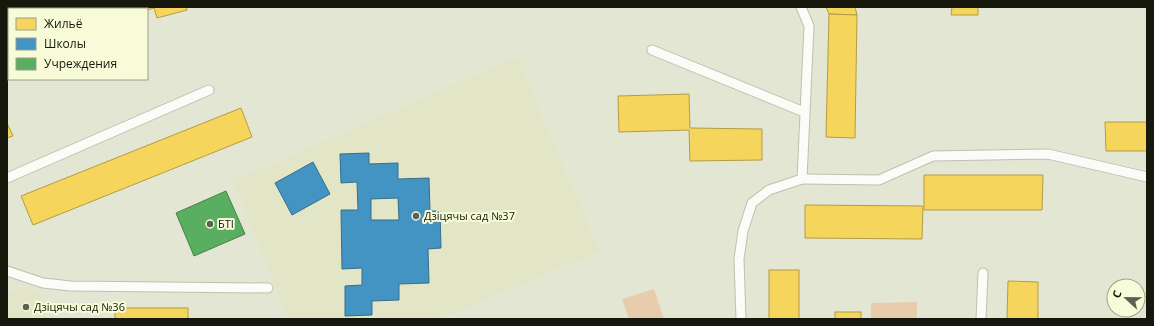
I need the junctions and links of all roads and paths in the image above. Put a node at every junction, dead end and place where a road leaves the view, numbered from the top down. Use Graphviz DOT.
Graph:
graph roads {
  1 [pos="801,7"];
  2 [pos="652,50"];
  3 [pos="209,90"];
  4 [pos="804,112"];
  5 [pos="1147,177"];
  6 [pos="7,178"];
  7 [pos="802,179"];
  8 [pos="7,271"];
  9 [pos="983,273"];
  10 [pos="268,288"];
  11 [pos="741,319"];
  12 [pos="982,319"];
  1 -- 4 [label="lane"];
  2 -- 4 [label="lane"];
  3 -- 6 [label="lane"];
  4 -- 7 [label="lane"];
  5 -- 7 [label="lane"];
  7 -- 11 [label="lane"];
  8 -- 10 [label="lane"];
  9 -- 12 [label="lane"];
}
